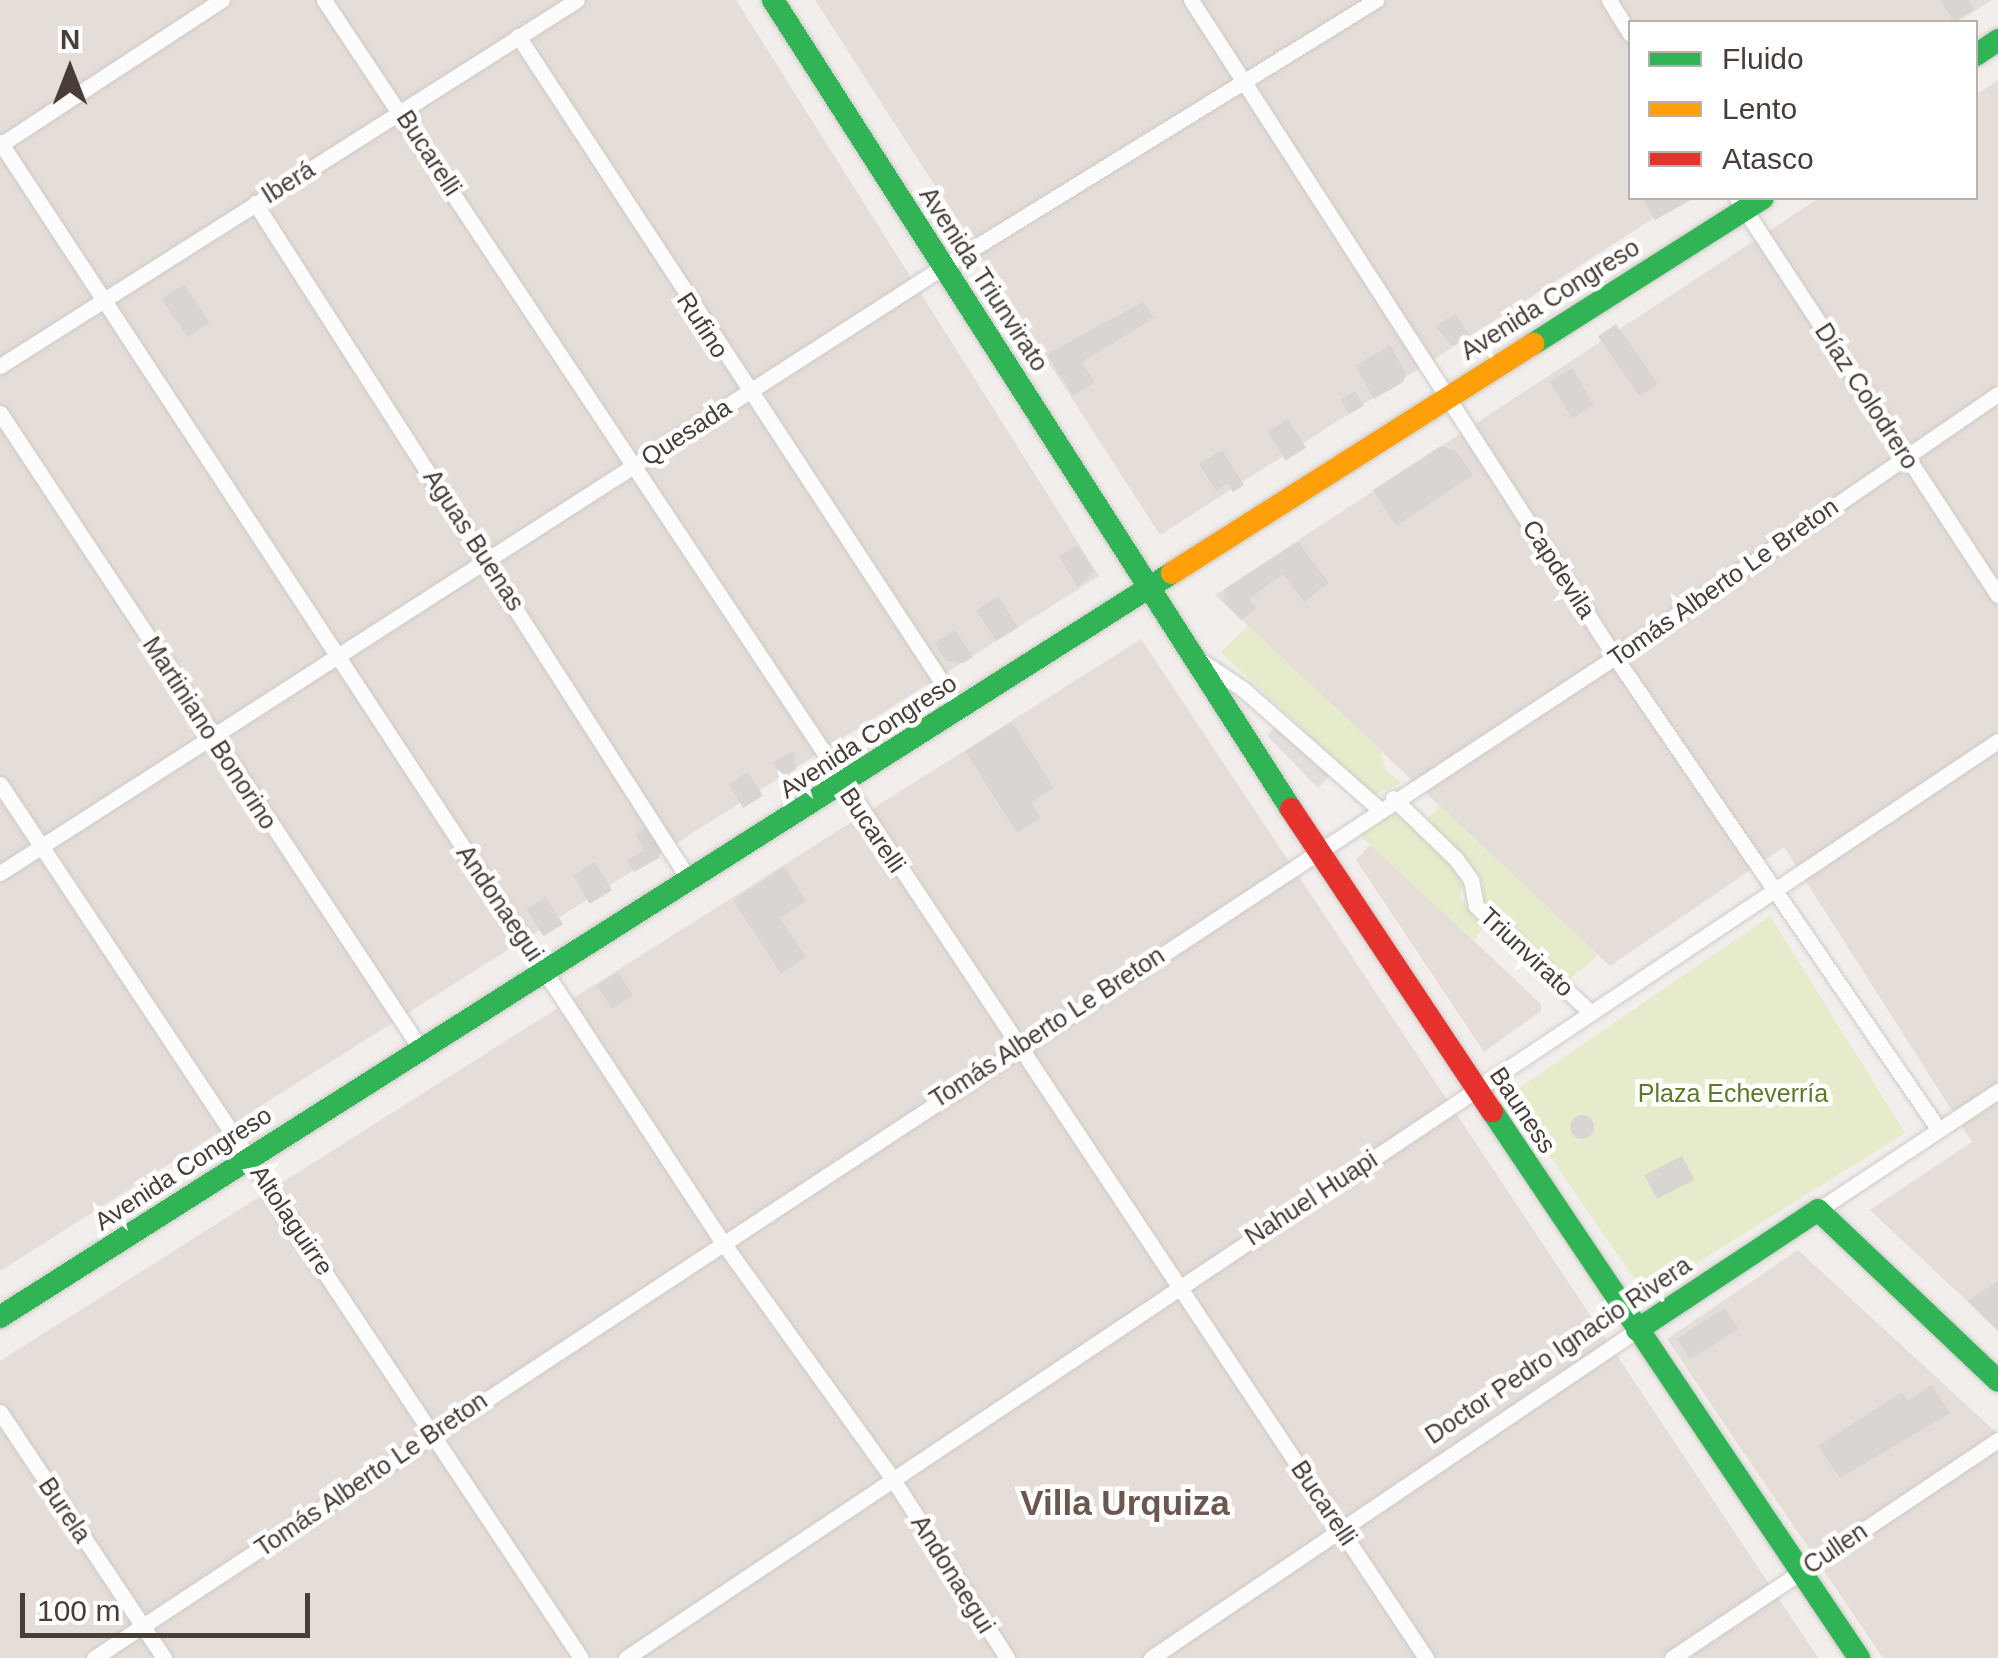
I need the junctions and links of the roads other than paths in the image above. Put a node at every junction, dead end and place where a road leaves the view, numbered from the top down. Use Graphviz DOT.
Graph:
graph roads {
  1 [pos="222,0"];
  2 [pos="324,0"];
  3 [pos="577,0"];
  4 [pos="774,0"];
  5 [pos="1192,0"];
  6 [pos="1376,0"];
  7 [pos="1608,0"];
  8 [pos="1628,31"];
  9 [pos="518,36"];
  10 [pos="1241,82"];
  11 [pos="401,110"];
  12 [pos="0,144"];
  13 [pos="1748,201"];
  14 [pos="255,202"];
  15 [pos="944,268"];
  16 [pos="103,300"];
  17 [pos="0,366"];
  18 [pos="747,393"];
  19 [pos="1998,394"];
  20 [pos="1447,396"];
  21 [pos="0,413"];
  22 [pos="1905,456"];
  23 [pos="633,466"];
  24 [pos="488,561"];
  25 [pos="1149,588"];
  26 [pos="1998,594"];
  27 [pos="1187,651"];
  28 [pos="1615,657"];
  29 [pos="337,658"];
  30 [pos="960,710"];
  31 [pos="214,740"];
  32 [pos="1998,740"];
  33 [pos="0,784"];
  34 [pos="843,786"];
  35 [pos="1393,798"];
  36 [pos="1378,808"];
  37 [pos="40,846"];
  38 [pos="1316,848"];
  39 [pos="0,873"];
  40 [pos="690,881"];
  41 [pos="1774,891"];
  42 [pos="548,974"];
  43 [pos="1591,1013"];
  44 [pos="1019,1046"];
  45 [pos="422,1051"];
  46 [pos="1476,1090"];
  47 [pos="1998,1091"];
  48 [pos="1939,1130"];
  49 [pos="250,1157"];
  50 [pos="1818,1210"];
  51 [pos="721,1240"];
  52 [pos="1179,1284"];
  53 [pos="0,1317"];
  54 [pos="1637,1330"];
  55 [pos="1998,1382"];
  56 [pos="0,1412"];
  57 [pos="432,1434"];
  58 [pos="1998,1440"];
  59 [pos="894,1481"];
  60 [pos="1342,1530"];
  61 [pos="1802,1570"];
  62 [pos="142,1626"];
  63 [pos="94,1658"];
  64 [pos="164,1658"];
  65 [pos="581,1658"];
  66 [pos="626,1658"];
  67 [pos="1007,1658"];
  68 [pos="1151,1658"];
  69 [pos="1426,1658"];
  70 [pos="1672,1658"];
  71 [pos="1859,1658"];
  1 -- 12 [label="street"];
  2 -- 11 [label="street, Bucarelli"];
  3 -- 9 [label="street, Iberá"];
  4 -- 15 [label="main road, Avenida Triunvirato"];
  5 -- 10 [label="street, Capdevila"];
  6 -- 10 [label="street, Quesada"];
  7 -- 8 [label="street"];
  9 -- 11 [label="street, Iberá"];
  9 -- 18 [label="street, Rufino"];
  10 -- 15 [label="street, Quesada"];
  10 -- 20 [label="street, Capdevila"];
  11 -- 14 [label="street, Iberá"];
  11 -- 23 [label="street, Bucarelli"];
  12 -- 16 [label="street, Andonaegui"];
  13 -- 20 [label="main road, Avenida Congreso"];
  13 -- 22 [label="street, Díaz Colodrero"];
  14 -- 16 [label="street, Iberá"];
  14 -- 24 [label="street, Aguas Buenas"];
  15 -- 18 [label="street, Quesada"];
  15 -- 25 [label="main road, Avenida Triunvirato"];
  16 -- 17 [label="street, Iberá"];
  16 -- 29 [label="street, Andonaegui"];
  18 -- 23 [label="street, Quesada"];
  18 -- 30 [label="street, Rufino"];
  19 -- 22 [label="street, Tomás Alberto Le Breton"];
  20 -- 25 [label="main road, Avenida Congreso"];
  20 -- 28 [label="street, Capdevila"];
  21 -- 31 [label="street, Martiniano Bonorino"];
  22 -- 26 [label="street, Díaz Colodrero"];
  22 -- 28 [label="street, Tomás Alberto Le Breton"];
  23 -- 24 [label="street, Quesada"];
  23 -- 34 [label="street, Bucarelli"];
  24 -- 29 [label="street, Quesada"];
  24 -- 40 [label="street, Aguas Buenas"];
  25 -- 27 [label="main road, Bauness"];
  25 -- 30 [label="main road, Avenida Congreso"];
  27 -- 36 [label="street"];
  27 -- 38 [label="main road, Bauness"];
  28 -- 35 [label="street, Tomás Alberto Le Breton"];
  28 -- 41 [label="street, Capdevila"];
  29 -- 31 [label="street, Quesada"];
  29 -- 42 [label="street, Andonaegui"];
  30 -- 34 [label="main road, Avenida Congreso"];
  31 -- 37 [label="street, Quesada"];
  31 -- 45 [label="street, Martiniano Bonorino"];
  32 -- 41 [label="street, Nahuel Huapi"];
  33 -- 37 [label="street, Altolaguirre"];
  34 -- 40 [label="main road, Avenida Congreso"];
  34 -- 44 [label="street, Bucarelli"];
  35 -- 36 [label="street, Tomás Alberto Le Breton"];
  35 -- 43 [label="street, Triunvirato"];
  36 -- 38 [label="street, Tomás Alberto Le Breton"];
  37 -- 39 [label="street, Quesada"];
  37 -- 49 [label="street, Altolaguirre"];
  38 -- 44 [label="street, Tomás Alberto Le Breton"];
  38 -- 46 [label="main road, Bauness"];
  40 -- 42 [label="main road, Avenida Congreso"];
  41 -- 43 [label="street, Nahuel Huapi"];
  41 -- 48 [label="street, Capdevila"];
  42 -- 45 [label="main road, Avenida Congreso"];
  42 -- 51 [label="street, Andonaegui"];
  43 -- 46 [label="street, Nahuel Huapi"];
  44 -- 51 [label="street, Tomás Alberto Le Breton"];
  44 -- 52 [label="street, Bucarelli"];
  45 -- 49 [label="main road, Avenida Congreso"];
  46 -- 52 [label="street, Nahuel Huapi"];
  46 -- 54 [label="main road, Bauness"];
  47 -- 48 [label="street, Doctor Pedro Ignacio Rivera"];
  48 -- 50 [label="street, Doctor Pedro Ignacio Rivera"];
  49 -- 53 [label="main road, Avenida Congreso"];
  49 -- 57 [label="street, Altolaguirre"];
  50 -- 54 [label="main road, Doctor Pedro Ignacio Rivera"];
  50 -- 55 [label="main road"];
  51 -- 57 [label="street, Tomás Alberto Le Breton"];
  51 -- 59 [label="street, Andonaegui"];
  52 -- 59 [label="street, Nahuel Huapi"];
  52 -- 60 [label="street, Bucarelli"];
  54 -- 60 [label="street, Doctor Pedro Ignacio Rivera"];
  54 -- 61 [label="main road, Bauness"];
  56 -- 62 [label="street, Burela"];
  57 -- 62 [label="street, Tomás Alberto Le Breton"];
  57 -- 65 [label="street, Altolaguirre"];
  58 -- 61 [label="street, Cullen"];
  59 -- 66 [label="street, Nahuel Huapi"];
  59 -- 67 [label="street, Andonaegui"];
  60 -- 68 [label="street, Doctor Pedro Ignacio Rivera"];
  60 -- 69 [label="street, Bucarelli"];
  61 -- 70 [label="street, Cullen"];
  61 -- 71 [label="main road, Bauness"];
  62 -- 63 [label="street, Tomás Alberto Le Breton"];
  62 -- 64 [label="street, Burela"];
}
